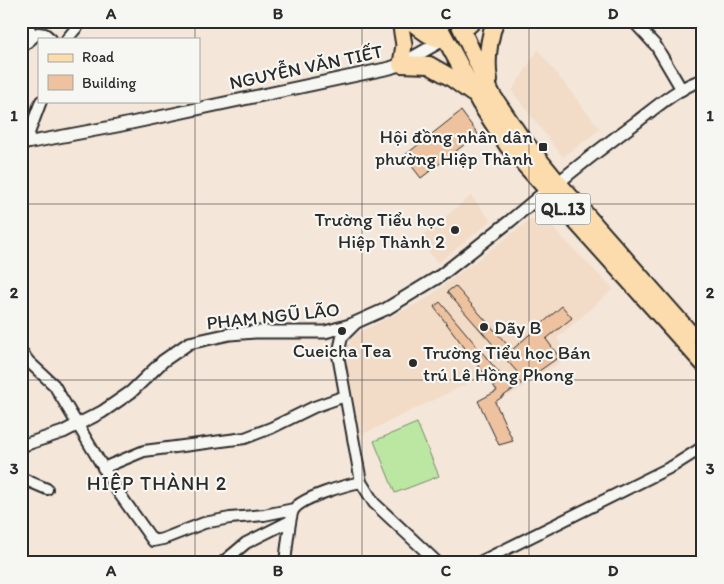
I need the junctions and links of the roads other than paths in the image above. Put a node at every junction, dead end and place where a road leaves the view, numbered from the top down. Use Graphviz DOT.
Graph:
graph roads {
  1 [pos="26,21"];
  2 [pos="82,21"];
  3 [pos="400,21"];
  4 [pos="410,21"];
  5 [pos="495,21"];
  6 [pos="633,21"];
  7 [pos="465,25"];
  8 [pos="439,29"];
  9 [pos="33,36"];
  10 [pos="50,38"];
  11 [pos="68,38"];
  12 [pos="21,48"];
  13 [pos="401,64"];
  14 [pos="703,80"];
  15 [pos="682,90"];
  16 [pos="484,95"];
  17 [pos="41,102"];
  18 [pos="24,143"];
  19 [pos="553,187"];
  20 [pos="356,322"];
  21 [pos="703,347"];
  22 [pos="21,351"];
  23 [pos="703,363"];
  24 [pos="344,396"];
  25 [pos="78,424"];
  26 [pos="21,446"];
  27 [pos="703,447"];
  28 [pos="103,468"];
  29 [pos="21,478"];
  30 [pos="361,482"];
  31 [pos="47,488"];
  32 [pos="294,509"];
  33 [pos="290,521"];
  34 [pos="222,563"];
  35 [pos="285,563"];
  36 [pos="438,563"];
  37 [pos="478,563"];
  1 -- 9 [label="street"];
  2 -- 11 [label="street"];
  3 -- 13 [label="main road"];
  4 -- 8 [label="main road"];
  5 -- 16 [label="highway"];
  6 -- 15 [label="street"];
  7 -- 8 [label="highway"];
  7 -- 16 [label="highway, QL.13"];
  8 -- 13 [label="street, NGUYỄN VĂN TIẾT"];
  8 -- 16 [label="highway, QL.13"];
  9 -- 10 [label="street"];
  9 -- 12 [label="street"];
  13 -- 16 [label="highway"];
  13 -- 18 [label="street, NGUYỄN VĂN TIẾT"];
  14 -- 15 [label="street, PHẠM NGŨ LÃO"];
  15 -- 19 [label="street, PHẠM NGŨ LÃO"];
  16 -- 19 [label="highway, QL.13"];
  17 -- 18 [label="street"];
  19 -- 20 [label="street, PHẠM NGŨ LÃO"];
  19 -- 21 [label="highway, QL.13"];
  19 -- 23 [label="highway, QL.13"];
  20 -- 24 [label="street"];
  20 -- 25 [label="street, PHẠM NGŨ LÃO"];
  22 -- 25 [label="street"];
  24 -- 28 [label="street"];
  24 -- 30 [label="street"];
  25 -- 26 [label="street, PHẠM NGŨ LÃO"];
  25 -- 28 [label="street"];
  27 -- 37 [label="street"];
  28 -- 32 [label="street"];
  29 -- 31 [label="street"];
  30 -- 32 [label="street"];
  30 -- 36 [label="street"];
  32 -- 33 [label="street"];
  33 -- 34 [label="street"];
  33 -- 35 [label="street"];
}
